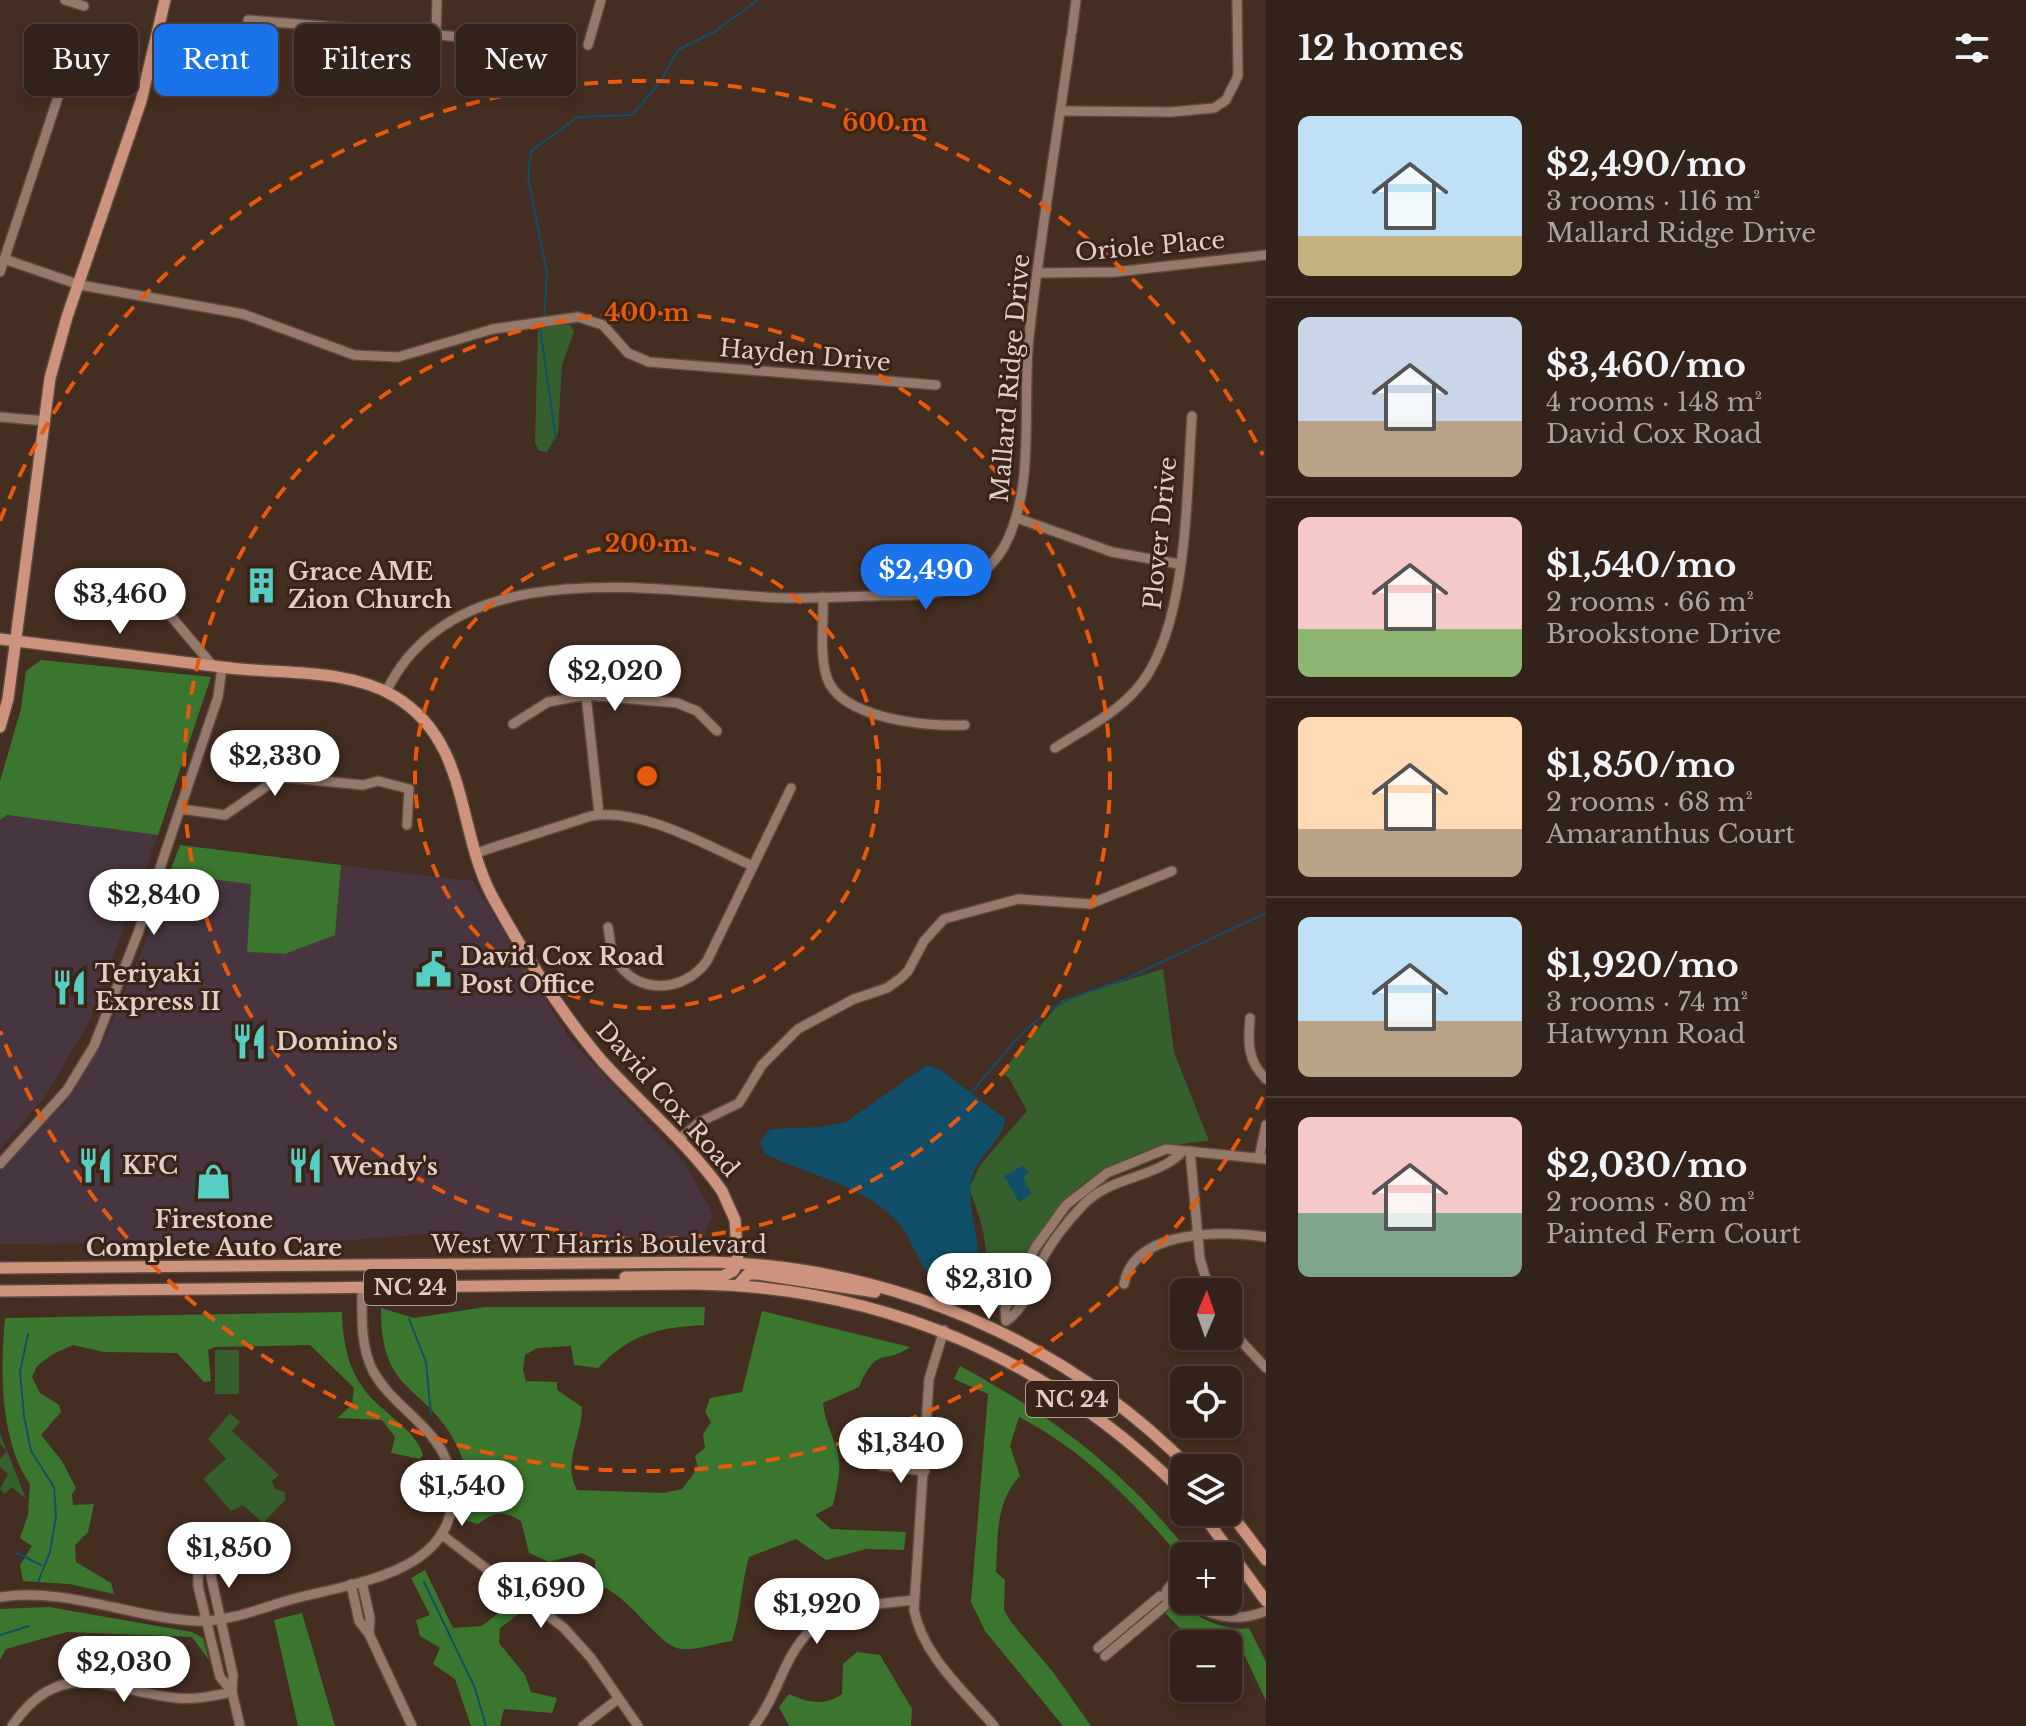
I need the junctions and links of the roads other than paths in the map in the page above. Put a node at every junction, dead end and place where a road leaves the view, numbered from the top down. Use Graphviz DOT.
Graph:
graph roads {
  1 [pos="65,0"];
  2 [pos="165,0"];
  3 [pos="437,0"];
  4 [pos="601,0"];
  5 [pos="1076,0"];
  6 [pos="1237,0"];
  7 [pos="84,6"];
  8 [pos="248,20"];
  9 [pos="302,24"];
  10 [pos="436,24"];
  11 [pos="588,45"];
  12 [pos="58,96"];
  13 [pos="1061,111"];
  14 [pos="1266,255"];
  15 [pos="4,259"];
  16 [pos="0,272"];
  17 [pos="1038,273"];
  18 [pos="80,285"];
  19 [pos="936,385"];
  20 [pos="1192,416"];
  21 [pos="0,417"];
  22 [pos="45,421"];
  23 [pos="1017,518"];
  24 [pos="1179,564"];
  25 [pos="142,582"];
  26 [pos="823,597"];
  27 [pos="0,639"];
  28 [pos="14,640"];
  29 [pos="218,667"];
  30 [pos="386,692"];
  31 [pos="586,695"];
  32 [pos="513,724"];
  33 [pos="965,725"];
  34 [pos="0,727"];
  35 [pos="717,731"];
  36 [pos="1055,748"];
  37 [pos="791,788"];
  38 [pos="180,809"];
  39 [pos="599,814"];
  40 [pos="407,825"];
  41 [pos="476,853"];
  42 [pos="753,866"];
  43 [pos="1172,871"];
  44 [pos="608,927"];
  45 [pos="1250,1018"];
  46 [pos="1266,1079"];
  47 [pos="1266,1125"];
  48 [pos="678,1140"];
  49 [pos="1186,1151"];
  50 [pos="1263,1159"];
  51 [pos="0,1164"];
  52 [pos="1199,1234"];
  53 [pos="1266,1237"];
  54 [pos="738,1263"];
  55 [pos="0,1268"];
  56 [pos="1206,1278"];
  57 [pos="1124,1284"];
  58 [pos="552,1285"];
  59 [pos="738,1285"];
  60 [pos="362,1287"];
  61 [pos="0,1291"];
  62 [pos="930,1302"];
  63 [pos="1003,1326"];
  64 [pos="944,1330"];
  65 [pos="1242,1342"];
  66 [pos="1266,1368"];
  67 [pos="1174,1454"];
  68 [pos="881,1466"];
  69 [pos="925,1471"];
  70 [pos="1170,1480"];
  71 [pos="1211,1526"];
  72 [pos="1240,1526"];
  73 [pos="441,1534"];
  74 [pos="1266,1560"];
  75 [pos="362,1582"];
  76 [pos="1170,1583"];
  77 [pos="351,1584"];
  78 [pos="1169,1596"];
  79 [pos="0,1597"];
  80 [pos="914,1600"];
  81 [pos="1266,1601"];
  82 [pos="1266,1611"];
  83 [pos="1216,1614"];
  84 [pos="219,1618"];
  85 [pos="207,1621"];
  86 [pos="369,1634"];
  87 [pos="1102,1652"];
  88 [pos="232,1692"];
  89 [pos="618,1699"];
  90 [pos="12,1726"];
  91 [pos="240,1726"];
  92 [pos="412,1726"];
  93 [pos="583,1726"];
  94 [pos="638,1726"];
  95 [pos="754,1726"];
  96 [pos="994,1726"];
  1 -- 7 [label="street"];
  2 -- 18 [label="main road"];
  3 -- 10 [label="street"];
  4 -- 11 [label="street"];
  5 -- 13 [label="street, Mallard Ridge Drive"];
  6 -- 13 [label="street"];
  8 -- 9 [label="street"];
  12 -- 15 [label="street"];
  13 -- 17 [label="street, Mallard Ridge Drive"];
  14 -- 17 [label="street, Oriole Place"];
  15 -- 16 [label="street"];
  15 -- 18 [label="street, Hayden Drive"];
  17 -- 23 [label="street, Mallard Ridge Drive"];
  18 -- 19 [label="street, Hayden Drive"];
  18 -- 22 [label="main road"];
  20 -- 24 [label="street, Plover Drive"];
  21 -- 22 [label="street"];
  22 -- 28 [label="main road"];
  23 -- 24 [label="street"];
  23 -- 26 [label="street, Mallard Ridge Drive"];
  24 -- 36 [label="street, Plover Drive"];
  25 -- 29 [label="street"];
  26 -- 30 [label="street, Mallard Ridge Drive"];
  26 -- 33 [label="street"];
  27 -- 28 [label="main road, David Cox Road"];
  28 -- 29 [label="main road, David Cox Road"];
  28 -- 34 [label="main road"];
  29 -- 30 [label="main road, David Cox Road"];
  29 -- 38 [label="street"];
  30 -- 41 [label="main road, David Cox Road"];
  31 -- 32 [label="street"];
  31 -- 35 [label="street"];
  31 -- 39 [label="street"];
  37 -- 42 [label="street"];
  38 -- 40 [label="street"];
  38 -- 51 [label="street"];
  39 -- 41 [label="street"];
  39 -- 42 [label="street"];
  41 -- 48 [label="main road, David Cox Road"];
  42 -- 44 [label="street"];
  43 -- 48 [label="street"];
  45 -- 46 [label="street"];
  47 -- 50 [label="street"];
  48 -- 54 [label="main road, David Cox Road"];
  49 -- 50 [label="street"];
  49 -- 52 [label="street"];
  49 -- 63 [label="street"];
  49 -- 63 [label="street"];
  52 -- 53 [label="street"];
  52 -- 56 [label="street"];
  52 -- 57 [label="street"];
  54 -- 55 [label="main road, West W T Harris Boulevard / NC 24"];
  54 -- 58 [label="main road"];
  54 -- 62 [label="main road, West W T Harris Boulevard / NC 24"];
  58 -- 59 [label="main road, West W T Harris Boulevard / NC 24"];
  58 -- 60 [label="main road, West W T Harris Boulevard / NC 24"];
  59 -- 62 [label="main road"];
  59 -- 64 [label="main road, West W T Harris Boulevard / NC 24"];
  60 -- 61 [label="main road, West W T Harris Boulevard / NC 24"];
  60 -- 73 [label="street"];
  62 -- 63 [label="main road, West W T Harris Boulevard / NC 24"];
  63 -- 67 [label="main road, West W T Harris Boulevard / NC 24"];
  64 -- 69 [label="street"];
  64 -- 70 [label="main road, West W T Harris Boulevard / NC 24"];
  65 -- 66 [label="street"];
  68 -- 69 [label="street"];
  69 -- 80 [label="street"];
  71 -- 81 [label="main road"];
  72 -- 74 [label="main road"];
  73 -- 75 [label="street"];
  73 -- 89 [label="street"];
  75 -- 77 [label="street"];
  75 -- 86 [label="street"];
  76 -- 78 [label="street"];
  77 -- 84 [label="street"];
  77 -- 86 [label="street"];
  78 -- 87 [label="street"];
  79 -- 85 [label="street"];
  80 -- 95 [label="street"];
  80 -- 96 [label="street"];
  82 -- 83 [label="street"];
  84 -- 85 [label="street"];
  84 -- 85 [label="street"];
  84 -- 88 [label="street"];
  85 -- 88 [label="street"];
  86 -- 92 [label="street"];
  88 -- 90 [label="street"];
  88 -- 91 [label="street"];
  89 -- 93 [label="street"];
  89 -- 94 [label="street"];
}
